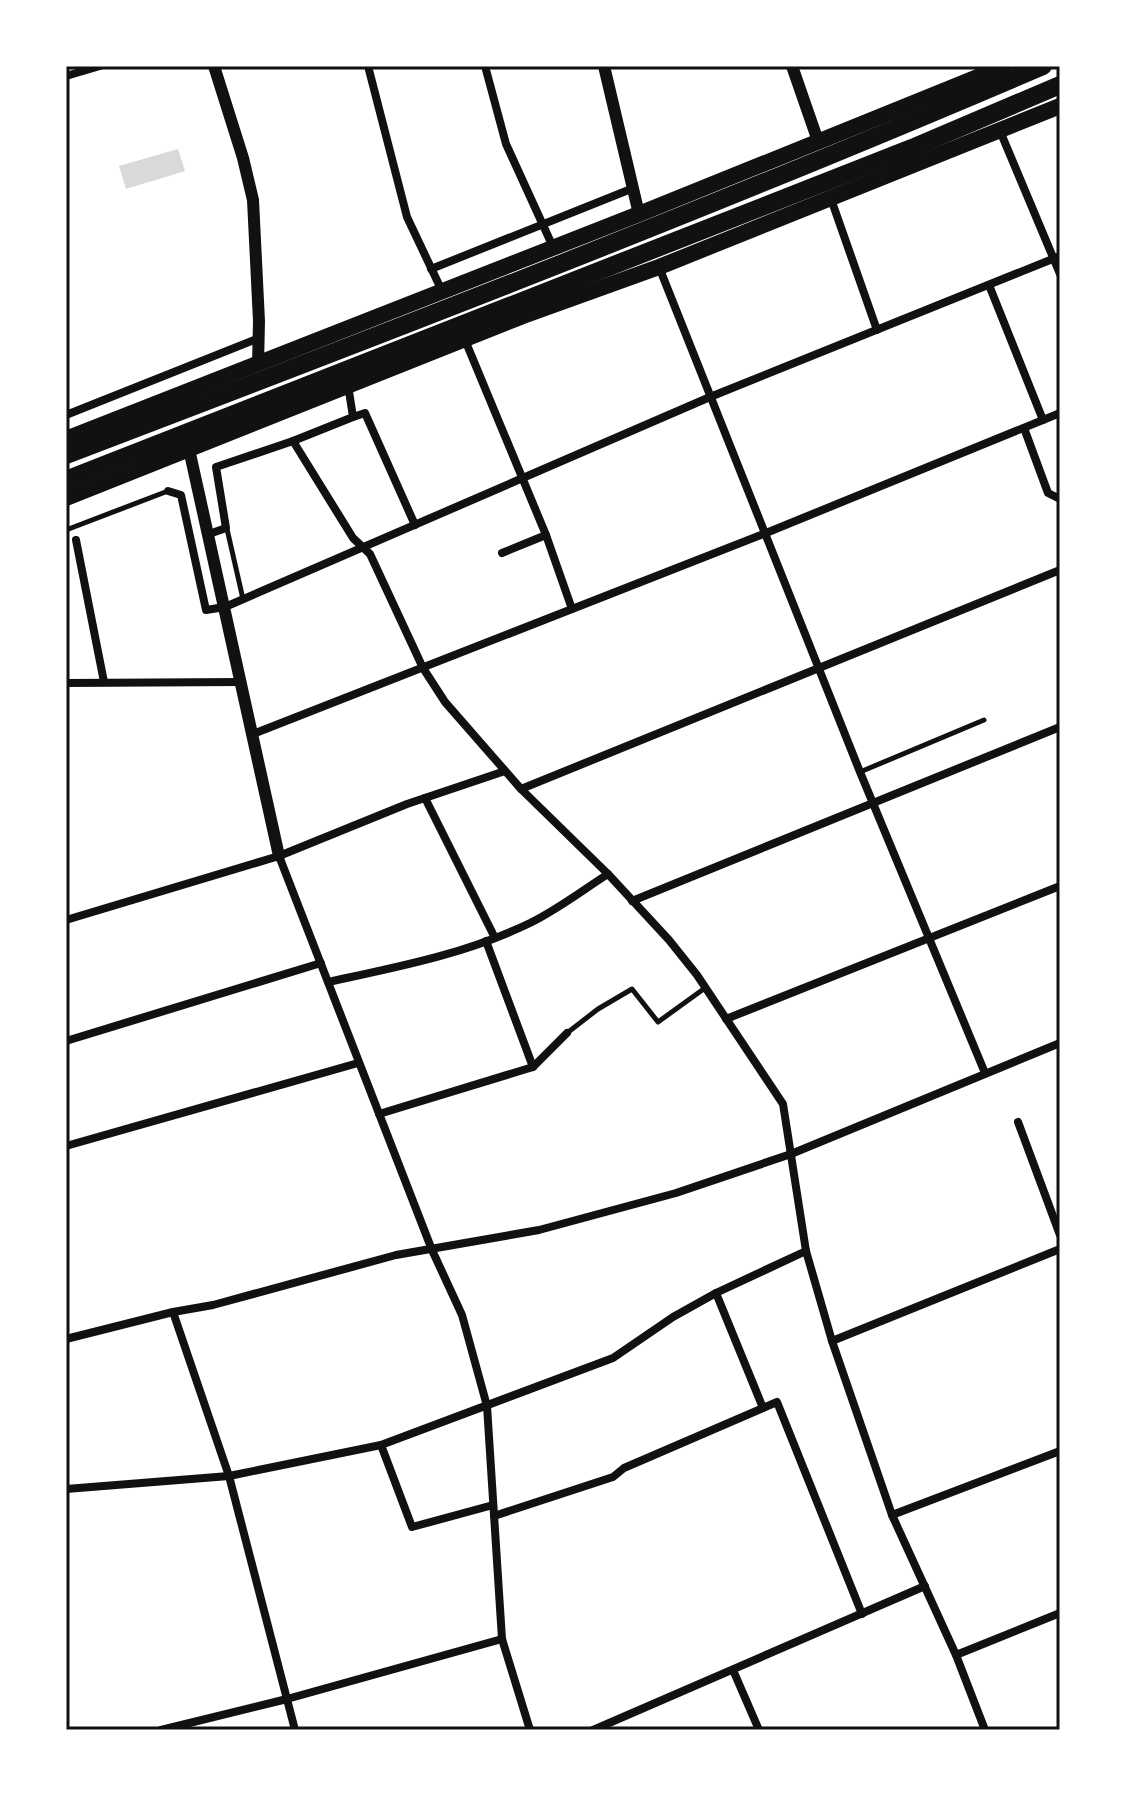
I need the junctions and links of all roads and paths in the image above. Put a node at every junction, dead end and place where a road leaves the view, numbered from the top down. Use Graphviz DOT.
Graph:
graph roads {
  1 [pos="100,66"];
  2 [pos="214,66"];
  3 [pos="368,66"];
  4 [pos="485,66"];
  5 [pos="604,66"];
  6 [pos="792,66"];
  7 [pos="1005,66"];
  8 [pos="1043,66"];
  9 [pos="66,76"];
  10 [pos="1060,85"];
  11 [pos="1060,106"];
  12 [pos="1000,131"];
  13 [pos="818,141"];
  14 [pos="631,189"];
  15 [pos="831,199"];
  16 [pos="639,214"];
  17 [pos="543,222"];
  18 [pos="553,248"];
  19 [pos="1057,257"];
  20 [pos="659,267"];
  21 [pos="431,269"];
  22 [pos="1060,274"];
  23 [pos="989,285"];
  24 [pos="442,291"];
  25 [pos="877,330"];
  26 [pos="259,338"];
  27 [pos="465,339"];
  28 [pos="258,365"];
  29 [pos="348,385"];
  30 [pos="710,397"];
  31 [pos="1060,413"];
  32 [pos="66,415"];
  33 [pos="353,417"];
  34 [pos="1043,420"];
  35 [pos="1024,428"];
  36 [pos="66,439"];
  37 [pos="293,441"];
  38 [pos="189,449"];
  39 [pos="66,455"];
  40 [pos="521,478"];
  41 [pos="66,480"];
  42 [pos="168,491"];
  43 [pos="66,498"];
  44 [pos="1060,499"];
  45 [pos="415,525"];
  46 [pos="226,528"];
  47 [pos="66,530"];
  48 [pos="766,533"];
  49 [pos="209,534"];
  50 [pos="546,535"];
  51 [pos="76,540"];
  52 [pos="362,547"];
  53 [pos="502,553"];
  54 [pos="1060,570"];
  55 [pos="243,599"];
  56 [pos="225,607"];
  57 [pos="572,609"];
  58 [pos="818,667"];
  59 [pos="423,668"];
  60 [pos="104,682"];
  61 [pos="241,682"];
  62 [pos="66,683"];
  63 [pos="984,720"];
  64 [pos="1060,727"];
  65 [pos="253,734"];
  66 [pos="505,771"];
  67 [pos="860,772"];
  68 [pos="521,789"];
  69 [pos="425,798"];
  70 [pos="873,803"];
  71 [pos="279,856"];
  72 [pos="608,874"];
  73 [pos="1060,886"];
  74 [pos="632,901"];
  75 [pos="66,920"];
  76 [pos="929,938"];
  77 [pos="490,940"];
  78 [pos="321,963"];
  79 [pos="328,982"];
  80 [pos="705,988"];
  81 [pos="726,1019"];
  82 [pos="567,1033"];
  83 [pos="66,1041"];
  84 [pos="1060,1043"];
  85 [pos="358,1063"];
  86 [pos="533,1067"];
  87 [pos="985,1073"];
  88 [pos="379,1114"];
  89 [pos="1018,1122"];
  90 [pos="66,1146"];
  91 [pos="791,1154"];
  92 [pos="1060,1235"];
  93 [pos="1060,1249"];
  94 [pos="432,1250"];
  95 [pos="806,1251"];
  96 [pos="716,1293"];
  97 [pos="173,1312"];
  98 [pos="66,1339"];
  99 [pos="832,1341"];
  100 [pos="487,1406"];
  101 [pos="763,1408"];
  102 [pos="381,1445"];
  103 [pos="1060,1451"];
  104 [pos="229,1476"];
  105 [pos="66,1489"];
  106 [pos="493,1505"];
  107 [pos="892,1515"];
  108 [pos="494,1516"];
  109 [pos="925,1586"];
  110 [pos="1060,1613"];
  111 [pos="862,1614"];
  112 [pos="502,1639"];
  113 [pos="956,1655"];
  114 [pos="733,1670"];
  115 [pos="287,1699"];
  116 [pos="161,1730"];
  117 [pos="295,1730"];
  118 [pos="530,1730"];
  119 [pos="593,1730"];
  120 [pos="759,1730"];
  121 [pos="985,1730"];
  1 -- 9 [label="street"];
  2 -- 26 [label="street"];
  3 -- 21 [label="street"];
  4 -- 17 [label="street"];
  5 -- 14 [label="street"];
  6 -- 13 [label="street"];
  7 -- 13 [label="highway"];
  8 -- 39 [label="highway"];
  10 -- 41 [label="highway"];
  11 -- 12 [label="highway"];
  12 -- 15 [label="highway"];
  12 -- 19 [label="street"];
  13 -- 16 [label="highway"];
  14 -- 16 [label="street"];
  14 -- 17 [label="street"];
  15 -- 20 [label="highway"];
  15 -- 25 [label="street"];
  16 -- 18 [label="highway"];
  17 -- 18 [label="street"];
  17 -- 21 [label="street"];
  18 -- 24 [label="highway"];
  19 -- 22 [label="street"];
  19 -- 23 [label="street"];
  20 -- 27 [label="highway"];
  20 -- 30 [label="street"];
  21 -- 24 [label="street"];
  23 -- 25 [label="street"];
  23 -- 34 [label="street"];
  24 -- 28 [label="highway"];
  25 -- 30 [label="street"];
  26 -- 28 [label="street"];
  26 -- 32 [label="street"];
  27 -- 29 [label="highway"];
  27 -- 40 [label="street"];
  28 -- 36 [label="highway"];
  29 -- 33 [label="street"];
  29 -- 38 [label="highway"];
  30 -- 40 [label="street"];
  30 -- 48 [label="street"];
  31 -- 34 [label="street"];
  33 -- 37 [label="street"];
  33 -- 45 [label="street"];
  34 -- 35 [label="street"];
  35 -- 44 [label="street"];
  35 -- 48 [label="street"];
  37 -- 46 [label="street"];
  37 -- 52 [label="street"];
  38 -- 43 [label="highway"];
  38 -- 49 [label="street"];
  40 -- 45 [label="street"];
  40 -- 50 [label="street"];
  42 -- 47 [label="lane"];
  42 -- 56 [label="street"];
  45 -- 52 [label="street"];
  46 -- 49 [label="street"];
  46 -- 55 [label="lane"];
  48 -- 57 [label="street"];
  48 -- 58 [label="street"];
  49 -- 56 [label="street"];
  50 -- 53 [label="street"];
  50 -- 57 [label="street"];
  51 -- 60 [label="street"];
  52 -- 55 [label="street"];
  52 -- 59 [label="street"];
  54 -- 58 [label="street"];
  55 -- 56 [label="street"];
  56 -- 61 [label="street"];
  57 -- 59 [label="street"];
  58 -- 67 [label="street"];
  58 -- 68 [label="street"];
  59 -- 65 [label="street"];
  59 -- 66 [label="street"];
  60 -- 61 [label="street"];
  60 -- 62 [label="street"];
  61 -- 65 [label="street"];
  63 -- 67 [label="lane"];
  64 -- 70 [label="street"];
  65 -- 71 [label="street"];
  66 -- 68 [label="street"];
  66 -- 69 [label="street"];
  67 -- 70 [label="street"];
  68 -- 72 [label="street"];
  69 -- 71 [label="street"];
  69 -- 77 [label="street"];
  70 -- 74 [label="street"];
  70 -- 76 [label="street"];
  71 -- 75 [label="street"];
  71 -- 78 [label="street"];
  72 -- 74 [label="street"];
  72 -- 77 [label="street"];
  73 -- 76 [label="street"];
  74 -- 80 [label="street"];
  76 -- 81 [label="street"];
  76 -- 87 [label="street"];
  77 -- 79 [label="street"];
  77 -- 86 [label="street"];
  78 -- 79 [label="street"];
  78 -- 83 [label="street"];
  79 -- 85 [label="street"];
  80 -- 81 [label="street"];
  80 -- 82 [label="lane"];
  81 -- 91 [label="street"];
  82 -- 86 [label="street"];
  84 -- 87 [label="street"];
  85 -- 88 [label="street"];
  85 -- 90 [label="street"];
  86 -- 88 [label="street"];
  87 -- 91 [label="street"];
  88 -- 94 [label="street"];
  89 -- 92 [label="street"];
  91 -- 94 [label="street"];
  91 -- 95 [label="street"];
  93 -- 99 [label="street"];
  94 -- 97 [label="street"];
  94 -- 100 [label="street"];
  95 -- 96 [label="street"];
  95 -- 99 [label="street"];
  96 -- 100 [label="street"];
  96 -- 101 [label="street"];
  97 -- 98 [label="street"];
  97 -- 104 [label="street"];
  99 -- 107 [label="street"];
  100 -- 102 [label="street"];
  100 -- 106 [label="street"];
  101 -- 108 [label="street"];
  101 -- 111 [label="street"];
  102 -- 104 [label="street"];
  102 -- 106 [label="street"];
  103 -- 107 [label="street"];
  104 -- 105 [label="street"];
  104 -- 115 [label="street"];
  106 -- 108 [label="street"];
  107 -- 109 [label="street"];
  108 -- 112 [label="street"];
  109 -- 111 [label="street"];
  109 -- 113 [label="street"];
  110 -- 113 [label="street"];
  111 -- 114 [label="street"];
  112 -- 115 [label="street"];
  112 -- 118 [label="street"];
  113 -- 121 [label="street"];
  114 -- 119 [label="street"];
  114 -- 120 [label="street"];
  115 -- 116 [label="street"];
  115 -- 117 [label="street"];
}
